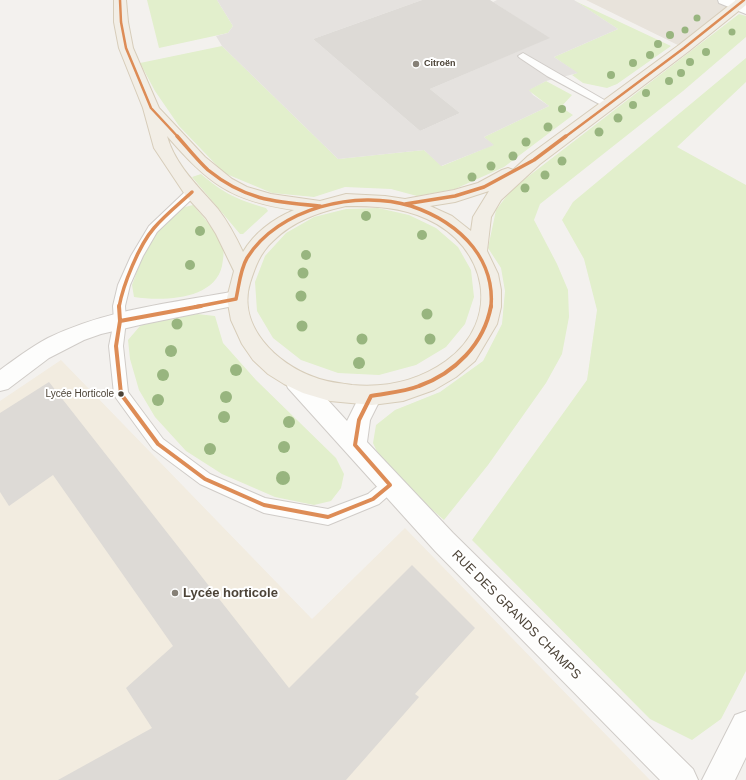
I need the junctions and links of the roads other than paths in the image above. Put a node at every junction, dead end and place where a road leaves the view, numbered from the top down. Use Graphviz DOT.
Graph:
graph roads {
  1 [pos="120,0"];
  2 [pos="738,4"];
  3 [pos="522,56"];
  4 [pos="608,105"];
  5 [pos="151,108"];
  6 [pos="534,160"];
  7 [pos="192,192"];
  8 [pos="405,204"];
  9 [pos="320,206"];
  10 [pos="478,251"];
  11 [pos="242,269"];
  12 [pos="236,299"];
  13 [pos="120,321"];
  14 [pos="296,381"];
  15 [pos="0,382"];
  16 [pos="371,396"];
  17 [pos="355,445"];
  18 [pos="390,485"];
  19 [pos="746,726"];
  20 [pos="682,780"];
  21 [pos="718,780"];
  1 -- 5 [label="main road"];
  2 -- 4 [label="main road"];
  3 -- 4 [label="lane"];
  4 -- 6 [label="main road"];
  5 -- 7 [label="main road"];
  5 -- 9 [label="main road"];
  6 -- 8 [label="main road"];
  6 -- 10 [label="main road"];
  7 -- 11 [label="main road"];
  7 -- 13 [label="lane"];
  8 -- 9 [label="main road"];
  8 -- 10 [label="main road"];
  9 -- 11 [label="main road"];
  10 -- 16 [label="main road"];
  11 -- 12 [label="main road"];
  12 -- 13 [label="street"];
  12 -- 14 [label="main road"];
  13 -- 15 [label="street"];
  13 -- 18 [label="lane"];
  14 -- 16 [label="main road"];
  14 -- 17 [label="street, RUE DES GRANDS CHAMPS"];
  16 -- 17 [label="street"];
  17 -- 18 [label="street, RUE DES GRANDS CHAMPS"];
  18 -- 20 [label="street, RUE DES GRANDS CHAMPS"];
  19 -- 21 [label="street"];
}
